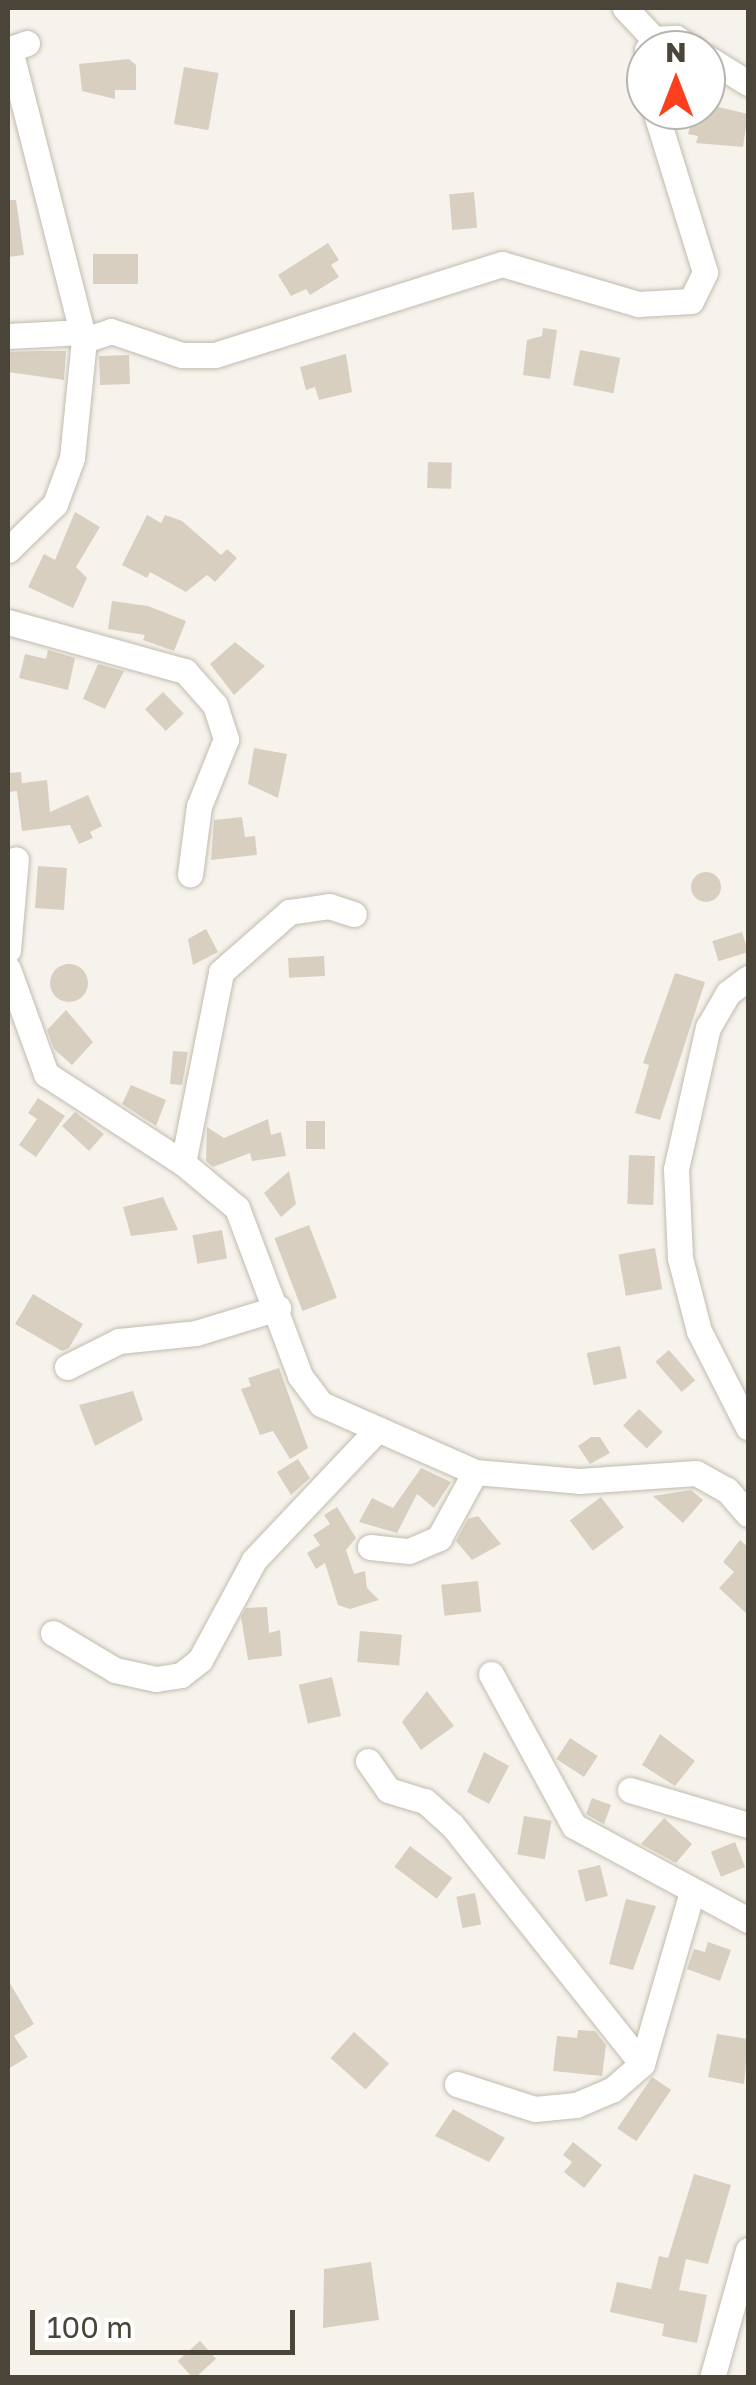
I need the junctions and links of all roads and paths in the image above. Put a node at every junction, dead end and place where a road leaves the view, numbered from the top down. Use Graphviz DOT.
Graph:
graph roads {
  1 [pos="625,8"];
  2 [pos="638,30"];
  3 [pos="27,43"];
  4 [pos="726,69"];
  5 [pos="748,83"];
  6 [pos="660,130"];
  7 [pos="8,336"];
  8 [pos="83,336"];
  9 [pos="8,550"];
  10 [pos="8,622"];
  11 [pos="16,858"];
  12 [pos="190,874"];
  13 [pos="354,914"];
  14 [pos="8,950"];
  15 [pos="8,969"];
  16 [pos="748,978"];
  17 [pos="183,1164"];
  18 [pos="278,1308"];
  19 [pos="67,1367"];
  20 [pos="748,1427"];
  21 [pos="378,1429"];
  22 [pos="474,1472"];
  23 [pos="748,1514"];
  24 [pos="370,1547"];
  25 [pos="53,1633"];
  26 [pos="492,1674"];
  27 [pos="368,1761"];
  28 [pos="630,1790"];
  29 [pos="748,1825"];
  30 [pos="692,1892"];
  31 [pos="748,1920"];
  32 [pos="642,2064"];
  33 [pos="456,2084"];
  34 [pos="748,2250"];
  35 [pos="712,2378"];
  1 -- 2 [label="street"];
  3 -- 8 [label="street"];
  4 -- 5 [label="street"];
  6 -- 8 [label="street"];
  7 -- 8 [label="street"];
  8 -- 9 [label="street"];
  10 -- 12 [label="street"];
  11 -- 14 [label="street"];
  13 -- 17 [label="street"];
  15 -- 17 [label="street"];
  16 -- 20 [label="street"];
  17 -- 18 [label="street"];
  18 -- 19 [label="street"];
  18 -- 21 [label="street"];
  21 -- 22 [label="street"];
  21 -- 25 [label="street"];
  22 -- 23 [label="street"];
  22 -- 24 [label="street"];
  26 -- 30 [label="street"];
  27 -- 32 [label="street"];
  28 -- 29 [label="street"];
  30 -- 31 [label="street"];
  30 -- 32 [label="street"];
  32 -- 33 [label="street"];
  34 -- 35 [label="street"];
}
